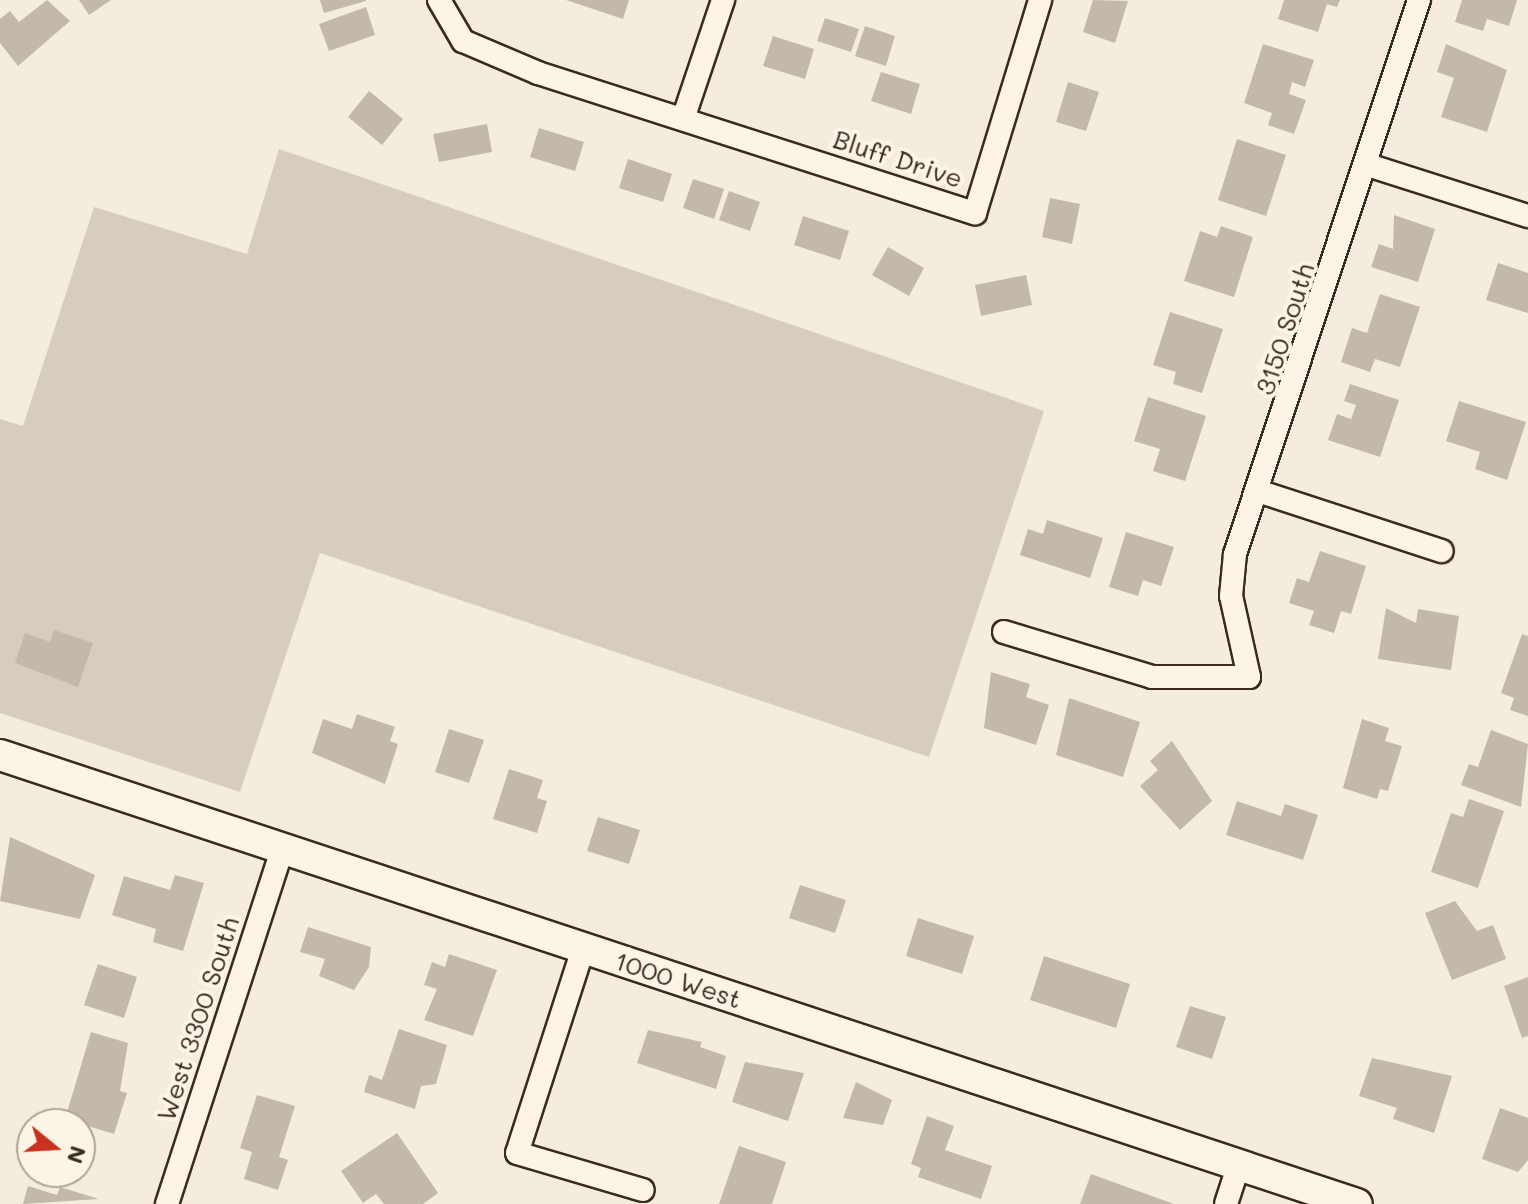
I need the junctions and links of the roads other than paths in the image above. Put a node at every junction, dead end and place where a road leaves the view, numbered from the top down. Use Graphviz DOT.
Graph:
graph roads {
  1 [pos="439,0"];
  2 [pos="723,0"];
  3 [pos="1040,0"];
  4 [pos="1419,0"];
  5 [pos="683,119"];
  6 [pos="1368,165"];
  7 [pos="1528,216"];
  8 [pos="1261,492"];
  9 [pos="1442,551"];
  10 [pos="1004,632"];
  11 [pos="0,755"];
  12 [pos="282,851"];
  13 [pos="583,949"];
  14 [pos="1238,1167"];
  15 [pos="643,1190"];
  16 [pos="167,1204"];
  17 [pos="1226,1204"];
  18 [pos="1357,1204"];
  1 -- 5 [label="street, Bluff Drive"];
  2 -- 5 [label="street"];
  3 -- 5 [label="street, Bluff Drive"];
  4 -- 6 [label="street, 3150 South"];
  6 -- 7 [label="street"];
  6 -- 8 [label="street, 3150 South"];
  8 -- 9 [label="street"];
  8 -- 10 [label="street, 3150 South"];
  11 -- 12 [label="main road, 1000 West"];
  12 -- 13 [label="main road, 1000 West"];
  12 -- 16 [label="street, West 3300 South"];
  13 -- 14 [label="main road, 1000 West"];
  13 -- 15 [label="street"];
  14 -- 17 [label="street"];
  14 -- 18 [label="main road, 1000 West"];
}
